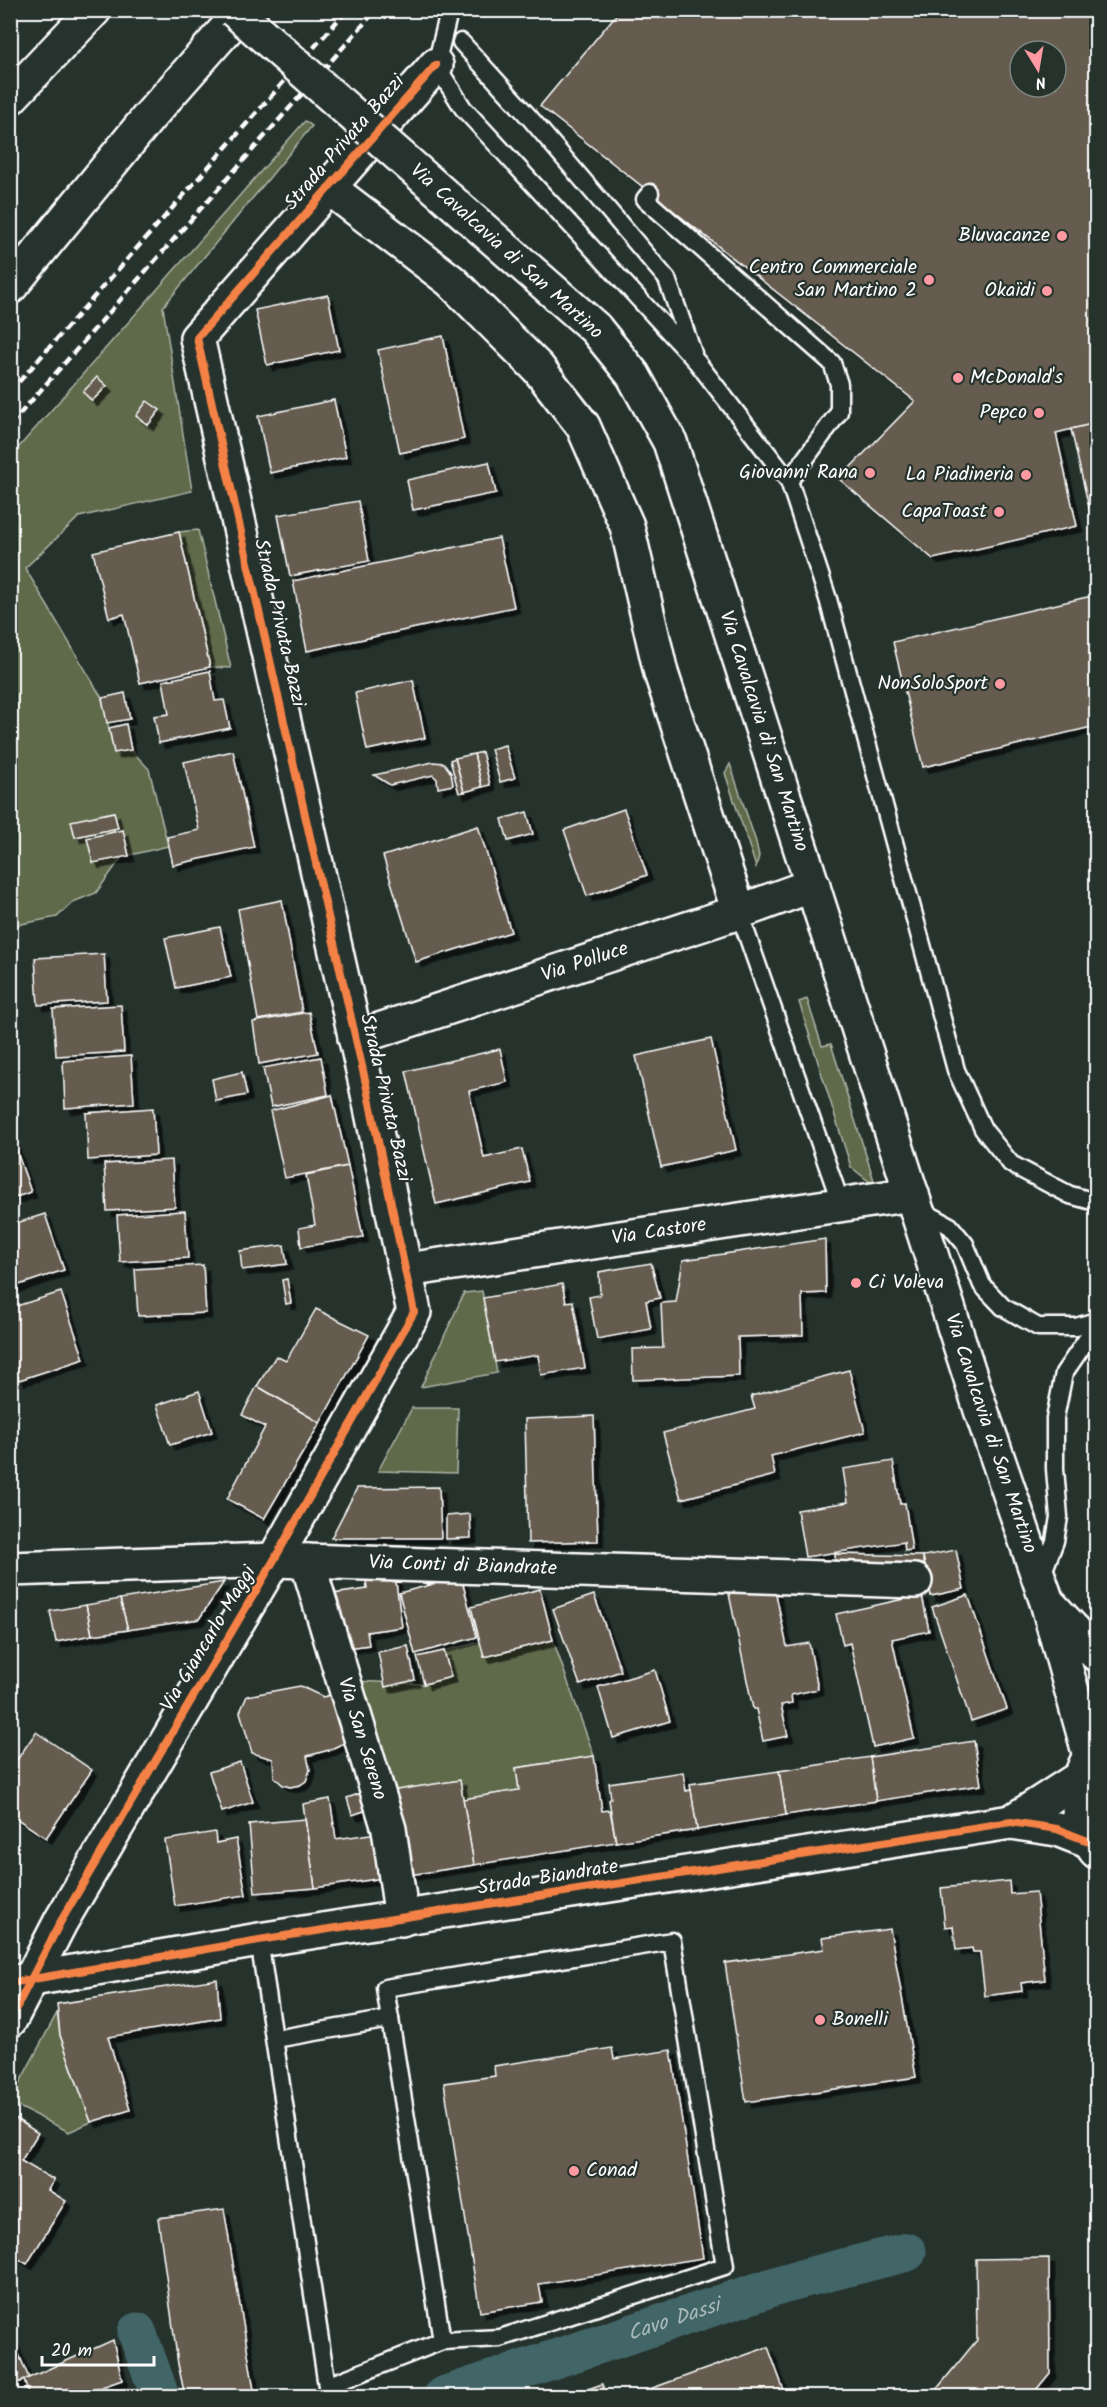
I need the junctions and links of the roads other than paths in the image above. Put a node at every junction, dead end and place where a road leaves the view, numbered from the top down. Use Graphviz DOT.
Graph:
graph roads {
  1 [pos="94,10"];
  2 [pos="234,10"];
  3 [pos="243,10"];
  4 [pos="453,10"];
  5 [pos="461,42"];
  6 [pos="436,65"];
  7 [pos="10,98"];
  8 [pos="328,187"];
  9 [pos="650,193"];
  10 [pos="10,287"];
  11 [pos="697,362"];
  12 [pos="789,481"];
  13 [pos="813,885"];
  14 [pos="739,912"];
  15 [pos="355,1038"];
  16 [pos="914,1201"];
  17 [pos="1096,1202"];
  18 [pos="841,1204"];
  19 [pos="407,1270"];
  20 [pos="1096,1321"];
  21 [pos="1096,1326"];
  22 [pos="274,1560"];
  23 [pos="307,1561"];
  24 [pos="10,1569"];
  25 [pos="915,1581"];
  26 [pos="1043,1592"];
  27 [pos="1096,1654"];
  28 [pos="1089,1761"];
  29 [pos="1011,1822"];
  30 [pos="1093,1846"];
  31 [pos="402,1919"];
  32 [pos="259,1940"];
  33 [pos="22,1981"];
  34 [pos="390,2019"];
  35 [pos="10,2020"];
  36 [pos="275,2039"];
  37 [pos="442,2341"];
  1 -- 7 [label="street"];
  2 -- 13 [label="street, Via Cavalcavia di San Martino, bridge"];
  3 -- 10 [label="street"];
  4 -- 6 [label="lane"];
  5 -- 11 [label="lane"];
  6 -- 8 [label="street, Strada Privata Bazzi"];
  6 -- 11 [label="lane"];
  8 -- 14 [label="street"];
  8 -- 15 [label="street, Strada Privata Bazzi"];
  9 -- 12 [label="lane"];
  11 -- 12 [label="lane"];
  12 -- 17 [label="lane"];
  13 -- 14 [label="street, Via Polluce"];
  13 -- 16 [label="street, Via Cavalcavia di San Martino"];
  14 -- 15 [label="street, Via Polluce"];
  14 -- 18 [label="lane"];
  15 -- 19 [label="street, Strada Privata Bazzi"];
  16 -- 18 [label="street, Via Castore"];
  16 -- 20 [label="lane"];
  16 -- 26 [label="street, Via Cavalcavia di San Martino"];
  18 -- 19 [label="street, Via Castore"];
  19 -- 22 [label="street, Via Giancarlo Maggi"];
  21 -- 26 [label="lane"];
  22 -- 23 [label="street, Via Conti di Biandrate"];
  22 -- 24 [label="street, Via Conti di Biandrate"];
  22 -- 33 [label="street, Via Giancarlo Maggi"];
  23 -- 25 [label="street, Via Conti di Biandrate"];
  23 -- 31 [label="street, Via San Sereno"];
  26 -- 27 [label="street, Via Cavalcavia di San Martino"];
  26 -- 28 [label="street, Via Cavalcavia di San Martino"];
  28 -- 29 [label="street, Strada Biandrate"];
  28 -- 30 [label="street, Via Cavalcavia di San Martino"];
  29 -- 30 [label="street, Strada Biandrate"];
  29 -- 31 [label="street, Strada Biandrate"];
  31 -- 32 [label="street, Strada Biandrate"];
  32 -- 33 [label="street, Strada Biandrate"];
  32 -- 36 [label="lane"];
  33 -- 35 [label="street, Via Giancarlo Maggi"];
  34 -- 36 [label="lane"];
  34 -- 37 [label="lane"];
  34 -- 37 [label="lane"];
  36 -- 37 [label="lane"];
}
